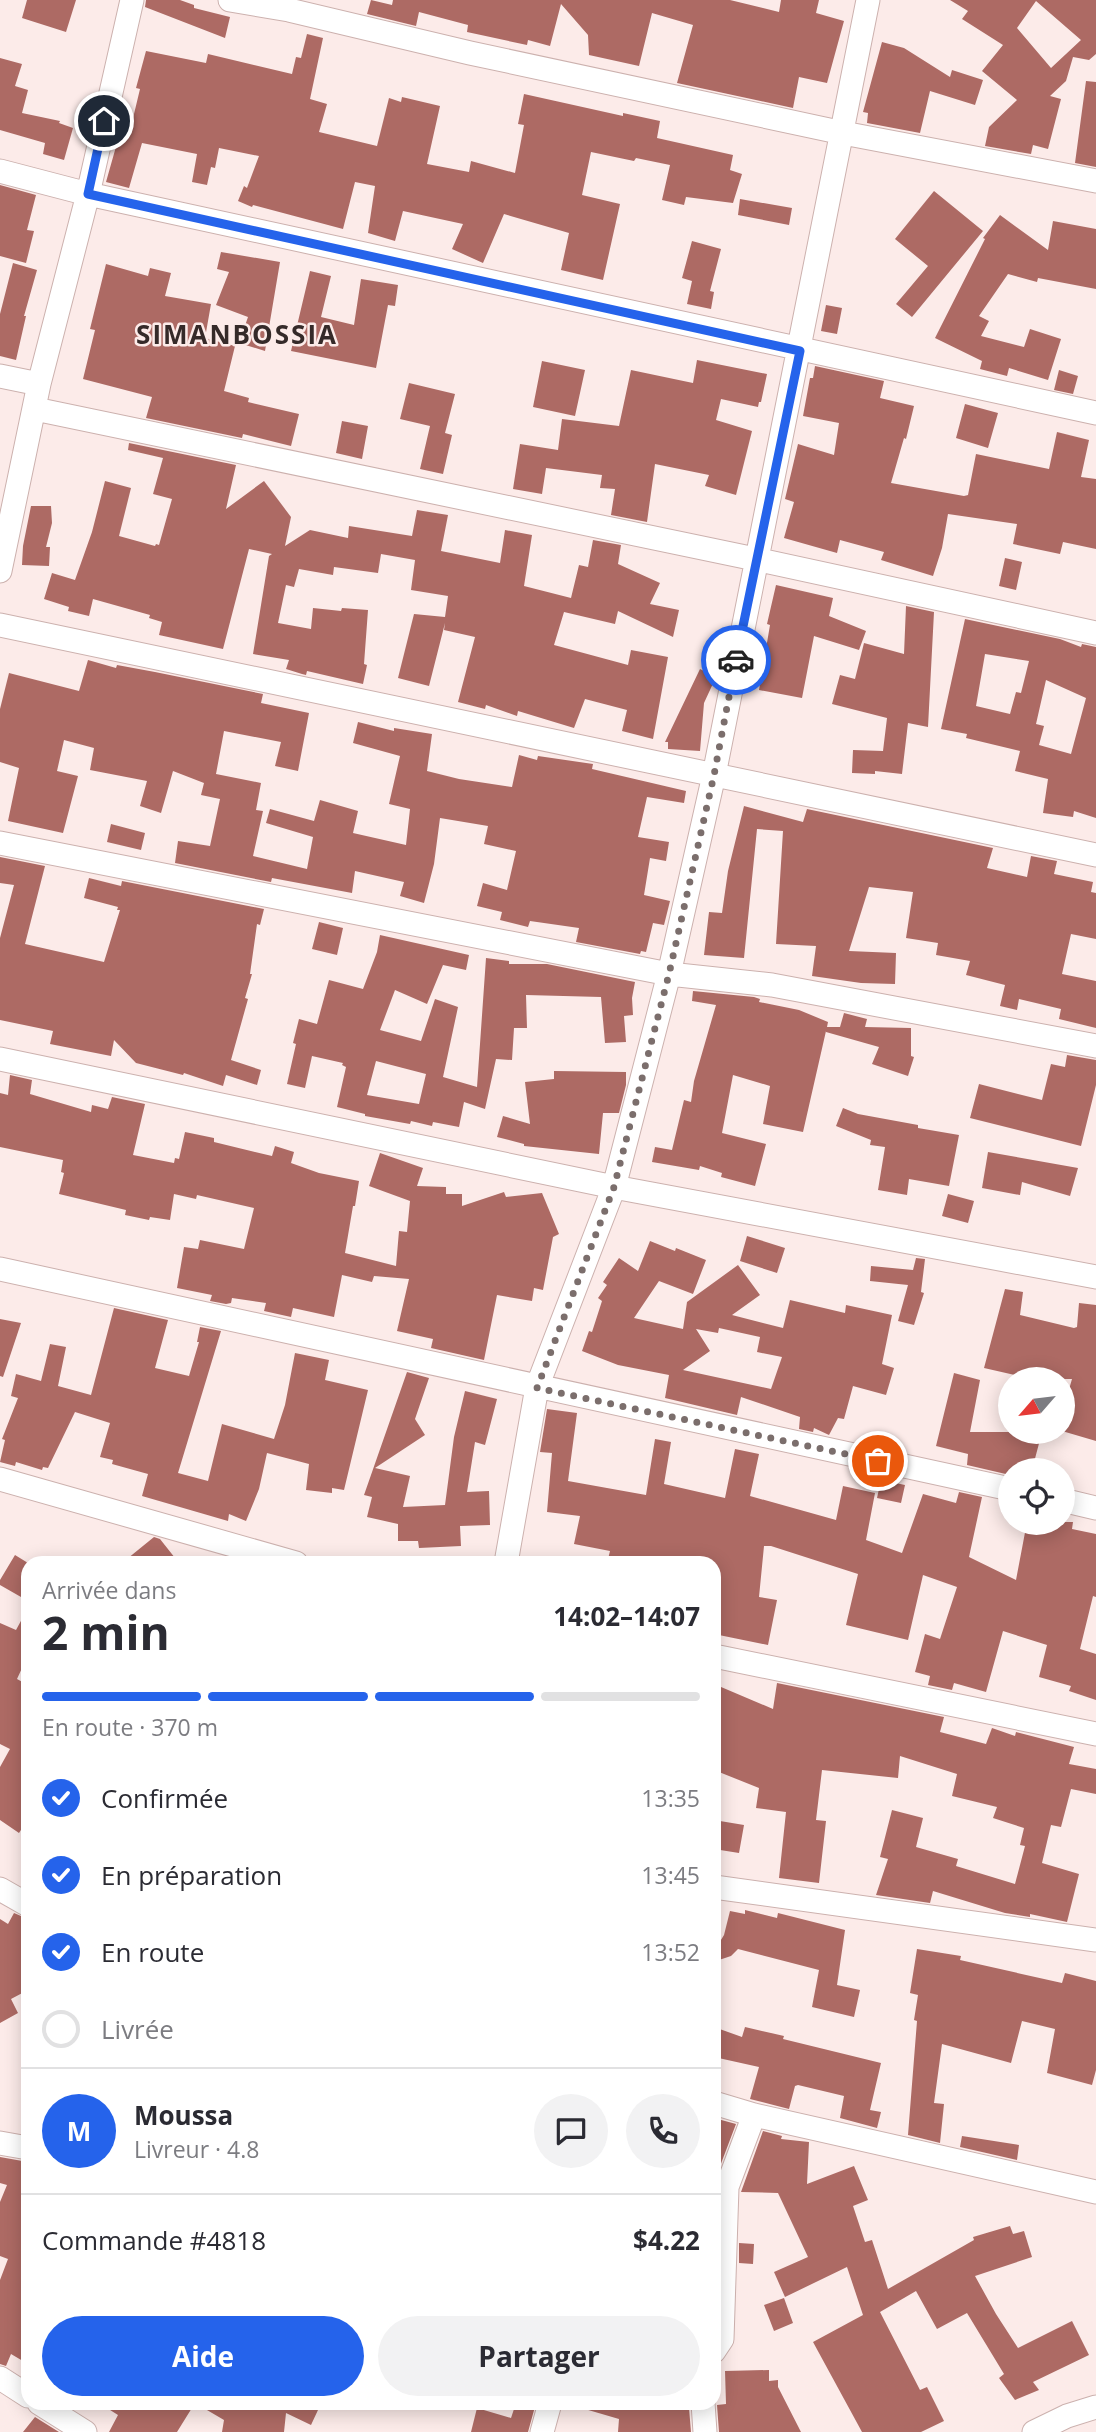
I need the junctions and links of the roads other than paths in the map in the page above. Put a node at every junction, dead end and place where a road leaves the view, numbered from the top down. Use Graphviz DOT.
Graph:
graph roads {
  1 [pos="132,0"];
  2 [pos="230,0"];
  3 [pos="868,0"];
  4 [pos="843,133"];
  5 [pos="0,171"];
  6 [pos="1096,181"];
  7 [pos="88,194"];
  8 [pos="800,351"];
  9 [pos="0,376"];
  10 [pos="38,384"];
  11 [pos="35,409"];
  12 [pos="1096,413"];
  13 [pos="755,559"];
  14 [pos="0,571"];
  15 [pos="0,625"];
  16 [pos="1096,633"];
  17 [pos="714,775"];
  18 [pos="0,843"];
  19 [pos="1096,855"];
  20 [pos="669,974"];
  21 [pos="1096,1046"];
  22 [pos="0,1059"];
  23 [pos="614,1187"];
  24 [pos="0,1269"];
  25 [pos="1096,1277"];
  26 [pos="537,1388"];
  27 [pos="0,1479"];
  28 [pos="998,1486"];
  29 [pos="1075,1503"];
  30 [pos="1096,1508"];
  31 [pos="271,1556"];
  32 [pos="507,1556"];
  33 [pos="721,1657"];
  34 [pos="1096,1734"];
  35 [pos="721,1888"];
  36 [pos="0,1889"];
  37 [pos="21,1901"];
  38 [pos="1096,1940"];
  39 [pos="721,2105"];
  40 [pos="754,2115"];
  41 [pos="0,2143"];
  42 [pos="21,2147"];
  43 [pos="1096,2192"];
  44 [pos="721,2340"];
  45 [pos="0,2378"];
  46 [pos="21,2392"];
  47 [pos="1096,2407"];
  48 [pos="50,2410"];
  49 [pos="548,2410"];
  50 [pos="703,2410"];
  51 [pos="1070,2424"];
  52 [pos="85,2432"];
  53 [pos="542,2432"];
  54 [pos="705,2432"];
  55 [pos="1034,2432"];
  1 -- 7 [label="street"];
  2 -- 4 [label="street"];
  3 -- 4 [label="street"];
  4 -- 6 [label="street"];
  4 -- 8 [label="street"];
  5 -- 7 [label="street"];
  7 -- 8 [label="street"];
  7 -- 10 [label="street"];
  8 -- 12 [label="street"];
  8 -- 13 [label="street"];
  9 -- 10 [label="street"];
  10 -- 11 [label="street"];
  11 -- 13 [label="street"];
  11 -- 14 [label="street"];
  13 -- 16 [label="street"];
  13 -- 17 [label="street"];
  15 -- 17 [label="street"];
  17 -- 19 [label="street"];
  17 -- 20 [label="street"];
  18 -- 20 [label="street"];
  20 -- 21 [label="street"];
  20 -- 23 [label="street"];
  22 -- 23 [label="street"];
  23 -- 25 [label="street"];
  23 -- 26 [label="street"];
  24 -- 26 [label="street"];
  26 -- 28 [label="street"];
  26 -- 32 [label="street"];
  27 -- 31 [label="street"];
  29 -- 30 [label="street"];
  33 -- 34 [label="street"];
  35 -- 38 [label="street"];
  36 -- 37 [label="street"];
  39 -- 40 [label="street"];
  40 -- 43 [label="street"];
  40 -- 44 [label="street"];
  41 -- 42 [label="street"];
  45 -- 46 [label="street"];
  47 -- 51 [label="street"];
  48 -- 52 [label="street"];
  49 -- 53 [label="street"];
  50 -- 54 [label="street"];
  51 -- 55 [label="street"];
}
